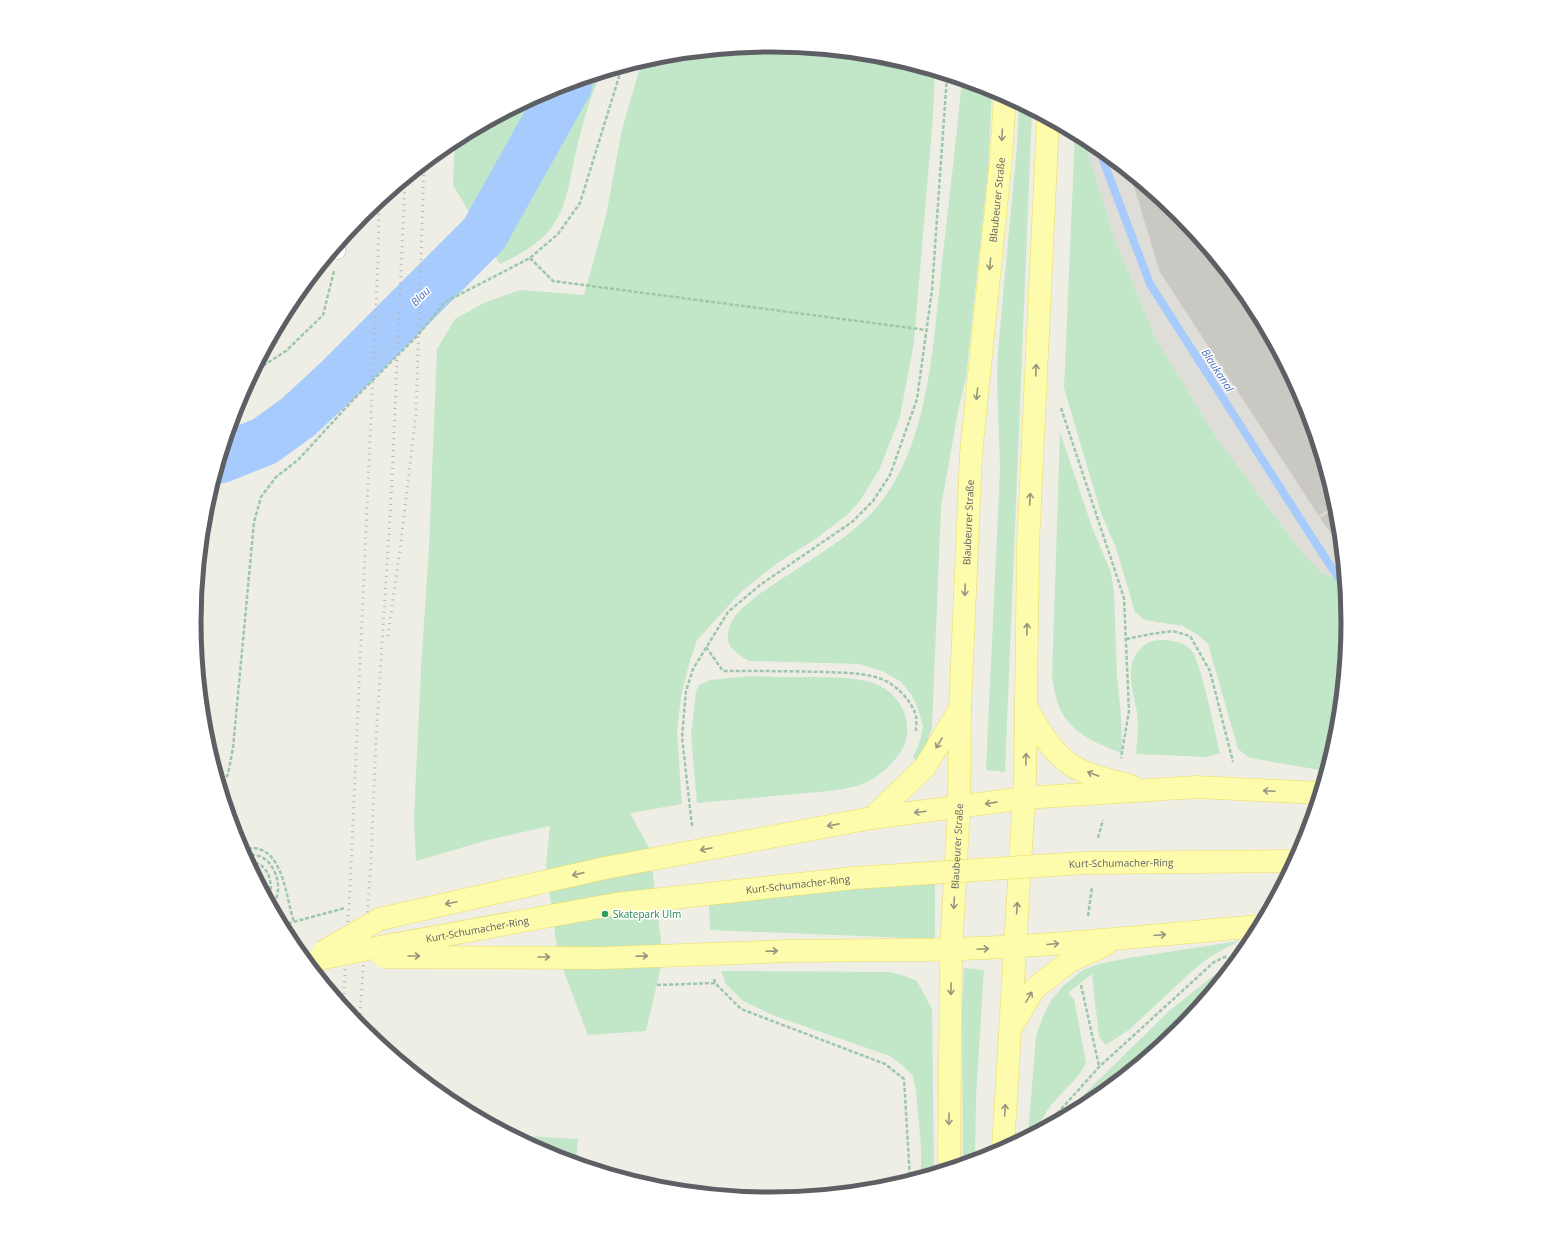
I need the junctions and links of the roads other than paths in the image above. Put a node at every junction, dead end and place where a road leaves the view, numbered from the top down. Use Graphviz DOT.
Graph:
graph roads {
  1 [pos="1005,102"];
  2 [pos="1048,124"];
  3 [pos="1026,707"];
  4 [pos="960,709"];
  5 [pos="1144,790"];
  6 [pos="1315,794"];
  7 [pos="1024,798"];
  8 [pos="959,808"];
  9 [pos="872,818"];
  10 [pos="1288,861"];
  11 [pos="1253,927"];
  12 [pos="1121,938"];
  13 [pos="1014,947"];
  14 [pos="951,950"];
  15 [pos="312,960"];
  16 [pos="313,961"];
  17 [pos="313,961"];
  18 [pos="1010,1030"];
  19 [pos="1003,1142"];
  20 [pos="949,1164"];
  1 -- 4 [label="main road, Blaubeurer Straße, one-way"];
  3 -- 2 [label="main road, one-way"];
  5 -- 3 [label="main road, one-way"];
  7 -- 3 [label="main road, one-way"];
  4 -- 8 [label="main road, Blaubeurer Straße"];
  4 -- 9 [label="main road, one-way"];
  6 -- 5 [label="main road, one-way"];
  5 -- 7 [label="main road"];
  7 -- 8 [label="main road, one-way"];
  13 -- 7 [label="main road, one-way"];
  8 -- 9 [label="main road, one-way"];
  8 -- 14 [label="main road, Blaubeurer Straße, one-way"];
  9 -- 15 [label="main road, one-way, bridge"];
  10 -- 17 [label="main road, Kurt-Schumacher-Ring, bridge"];
  12 -- 11 [label="main road, one-way"];
  13 -- 12 [label="main road, one-way"];
  18 -- 12 [label="main road, one-way"];
  14 -- 13 [label="main road, one-way"];
  13 -- 18 [label="main road"];
  16 -- 14 [label="main road, one-way, bridge"];
  14 -- 20 [label="main road, Blaubeurer Straße, one-way"];
  19 -- 18 [label="main road, one-way"];
}
